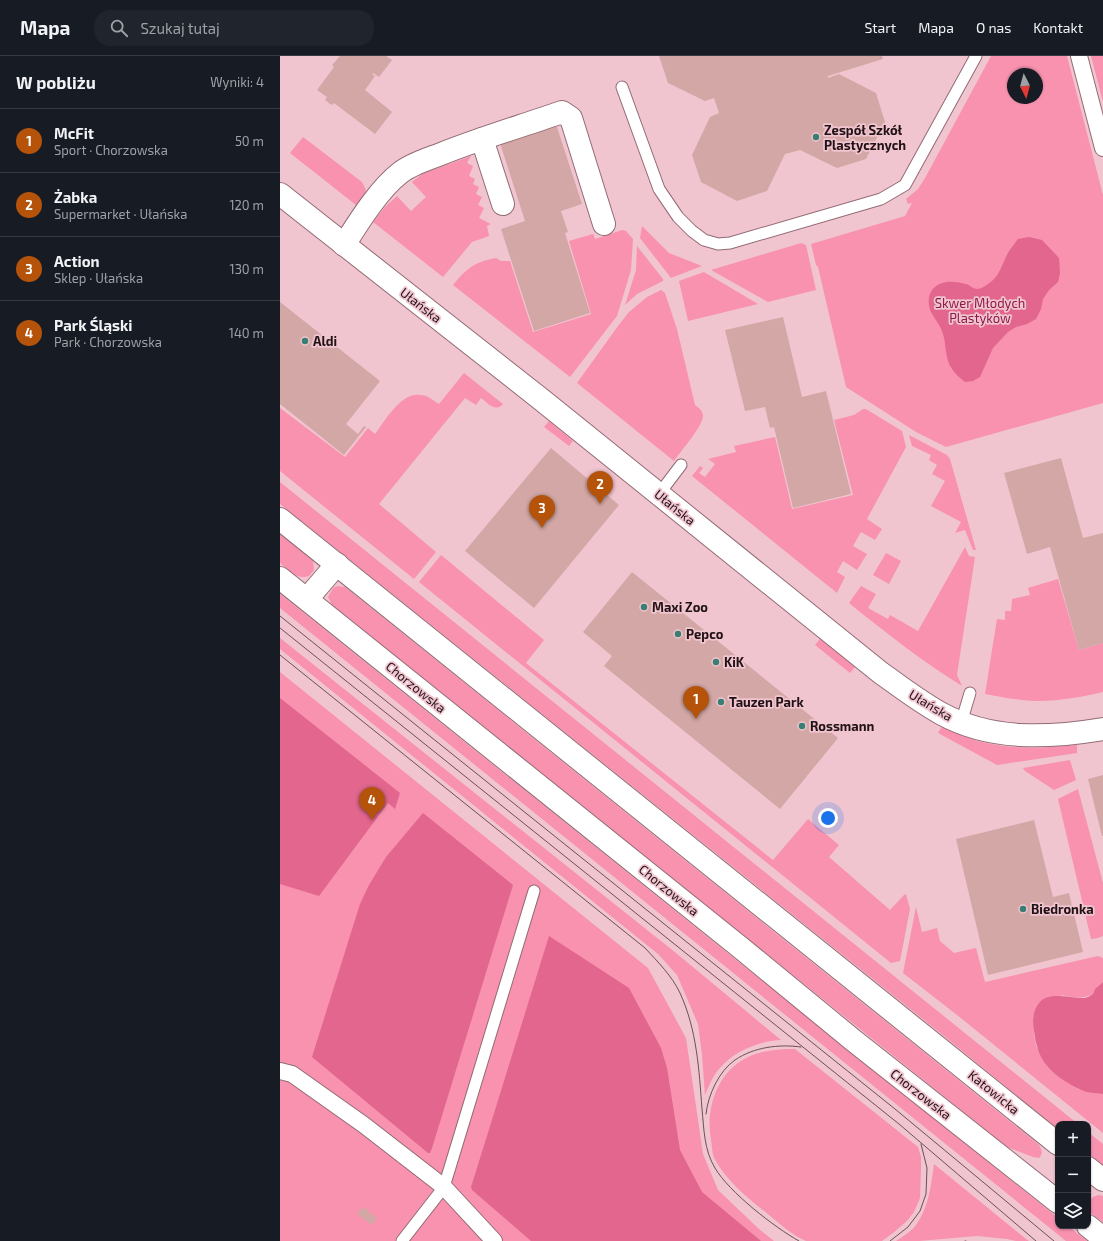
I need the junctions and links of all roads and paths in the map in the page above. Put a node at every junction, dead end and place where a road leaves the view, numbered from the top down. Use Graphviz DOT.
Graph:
graph roads {
  1 [pos="976,56"];
  2 [pos="1079,56"];
  3 [pos="622,87"];
  4 [pos="482,139"];
  5 [pos="1103,148"];
  6 [pos="280,194"];
  7 [pos="503,204"];
  8 [pos="604,224"];
  9 [pos="344,245"];
  10 [pos="680,465"];
  11 [pos="659,494"];
  12 [pos="280,519"];
  13 [pos="338,564"];
  14 [pos="280,578"];
  15 [pos="307,599"];
  16 [pos="970,693"];
  17 [pos="961,723"];
  18 [pos="1103,729"];
  19 [pos="534,891"];
  20 [pos="280,1072"];
  21 [pos="1055,1142"];
  22 [pos="1091,1170"];
  23 [pos="1103,1180"];
  24 [pos="444,1187"];
  25 [pos="1055,1192"];
  26 [pos="1091,1228"];
  27 [pos="1103,1238"];
  28 [pos="402,1241"];
  29 [pos="494,1241"];
  1 -- 3 [label="lane"];
  2 -- 5 [label="street"];
  4 -- 7 [label="main road"];
  4 -- 8 [label="main road"];
  4 -- 9 [label="main road"];
  6 -- 9 [label="main road, Ułańska"];
  9 -- 11 [label="main road, Ułańska"];
  10 -- 11 [label="lane"];
  11 -- 17 [label="main road, Ułańska"];
  12 -- 13 [label="main road"];
  13 -- 15 [label="main road"];
  13 -- 21 [label="main road, Katowicka"];
  14 -- 15 [label="main road, Chorzowska"];
  15 -- 25 [label="main road, Chorzowska"];
  16 -- 17 [label="lane"];
  17 -- 18 [label="main road, Ułańska"];
  19 -- 24 [label="lane"];
  20 -- 24 [label="street"];
  22 -- 23 [label="main road"];
  24 -- 28 [label="lane"];
  24 -- 29 [label="street"];
  26 -- 27 [label="main road"];
}
